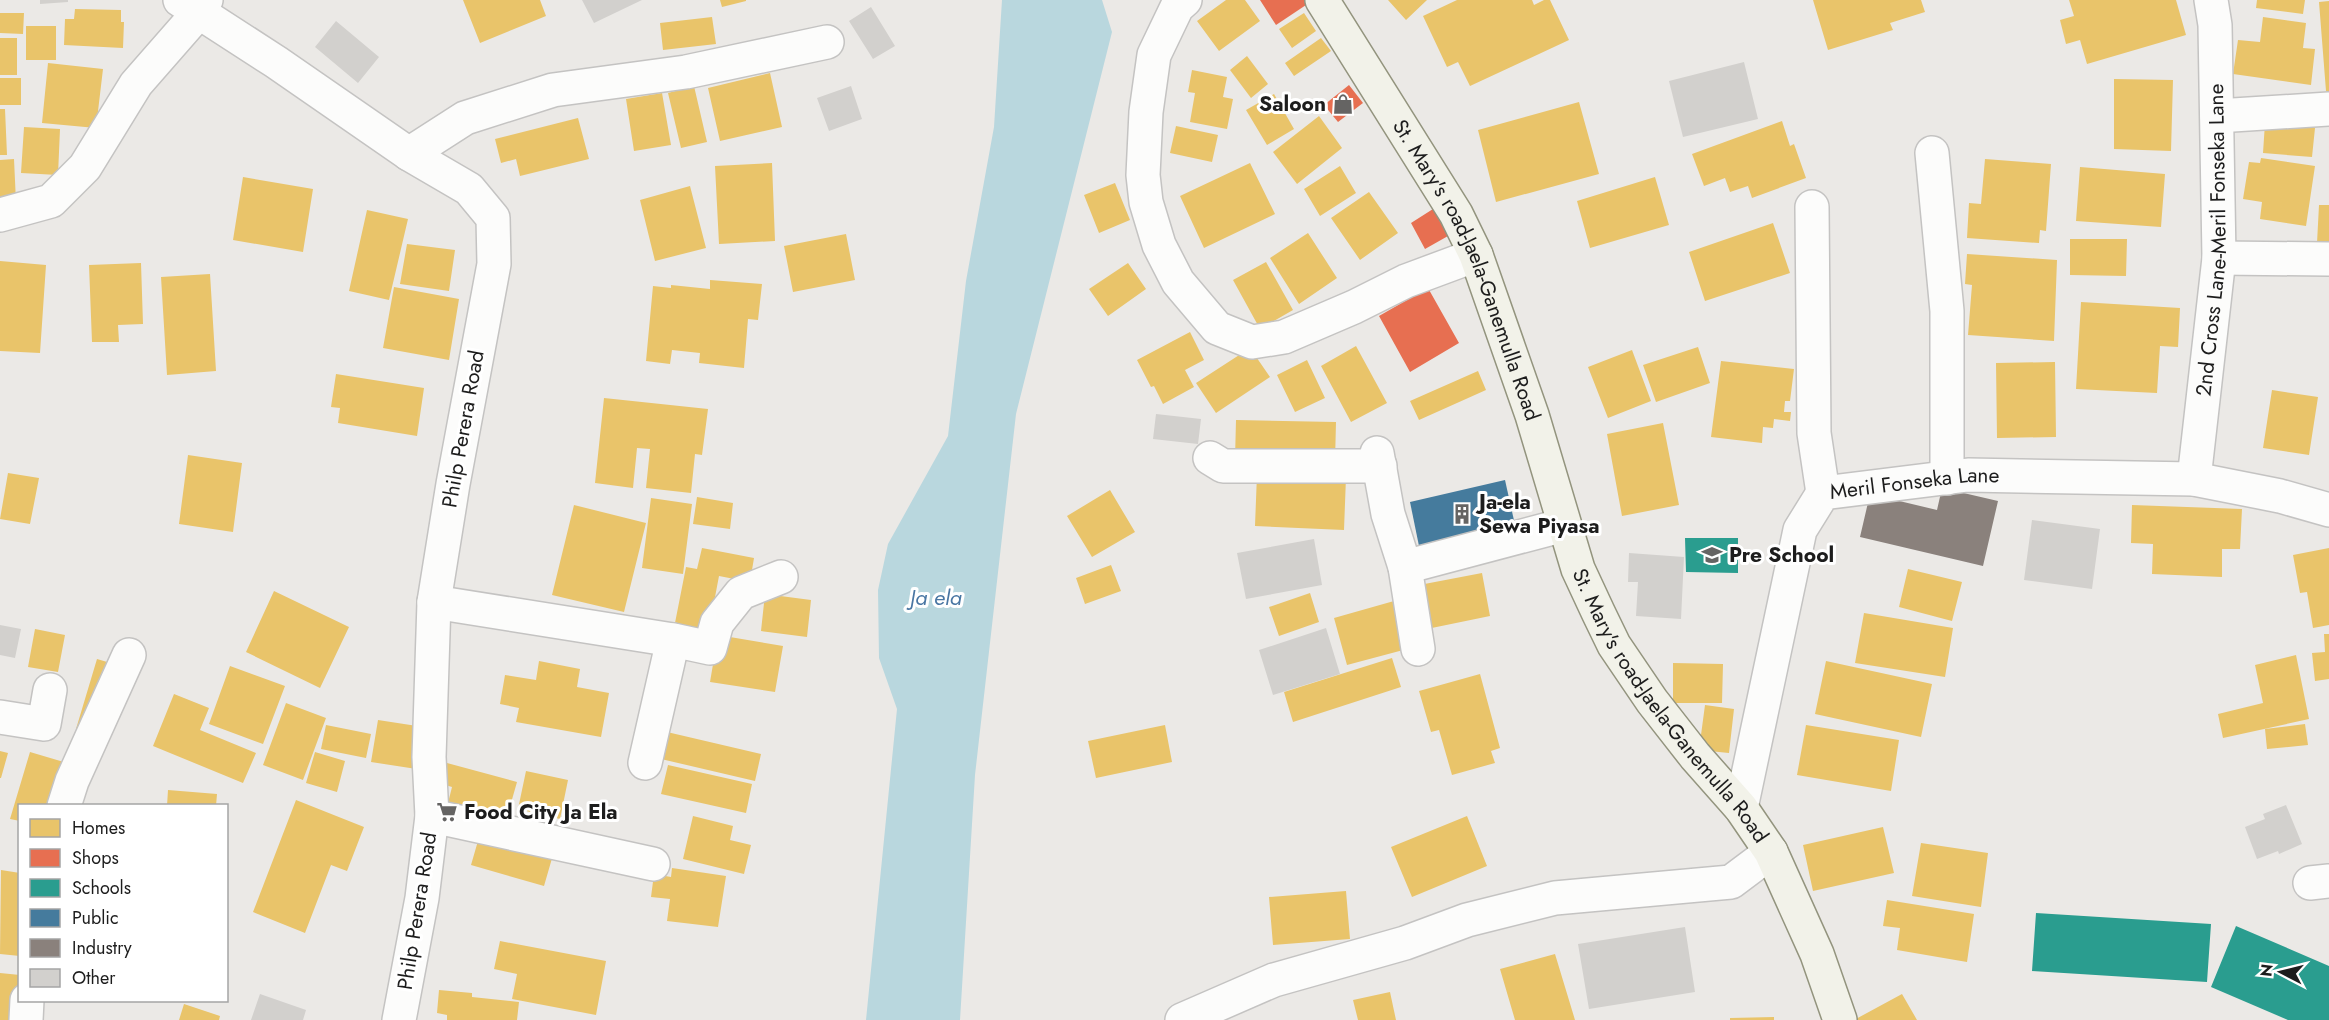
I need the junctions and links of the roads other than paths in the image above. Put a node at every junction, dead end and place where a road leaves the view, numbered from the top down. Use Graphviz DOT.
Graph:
graph roads {
  1 [pos="1185,0"];
  2 [pos="1322,0"];
  3 [pos="2211,0"];
  4 [pos="195,4"];
  5 [pos="827,42"];
  6 [pos="2329,109"];
  7 [pos="2217,116"];
  8 [pos="1932,153"];
  9 [pos="409,154"];
  10 [pos="1812,207"];
  11 [pos="0,215"];
  12 [pos="1476,255"];
  13 [pos="2219,258"];
  14 [pos="2329,259"];
  15 [pos="1210,458"];
  16 [pos="1947,478"];
  17 [pos="2194,479"];
  18 [pos="1823,493"];
  19 [pos="2329,510"];
  20 [pos="1564,525"];
  21 [pos="1405,567"];
  22 [pos="781,577"];
  23 [pos="434,602"];
  24 [pos="673,640"];
  25 [pos="1418,650"];
  26 [pos="129,655"];
  27 [pos="50,690"];
  28 [pos="0,717"];
  29 [pos="645,763"];
  30 [pos="65,804"];
  31 [pos="1741,808"];
  32 [pos="432,816"];
  33 [pos="1771,852"];
  34 [pos="653,864"];
  35 [pos="27,1002"];
  36 [pos="26,1020"];
  37 [pos="399,1020"];
  38 [pos="1182,1020"];
  39 [pos="1840,1020"];
  1 -- 12 [label="street"];
  2 -- 12 [label="main road, St. Mary's road-Jaela-Ganemulla Road"];
  3 -- 7 [label="street, 2nd Cross Lane-Meril Fonseka Lane"];
  4 -- 9 [label="street, Philp Perera Road"];
  4 -- 11 [label="street"];
  5 -- 9 [label="street"];
  6 -- 7 [label="street"];
  7 -- 13 [label="street, 2nd Cross Lane-Meril Fonseka Lane"];
  8 -- 16 [label="street"];
  9 -- 23 [label="street, Philp Perera Road"];
  10 -- 18 [label="street"];
  12 -- 20 [label="main road, St. Mary's road-Jaela-Ganemulla Road"];
  13 -- 14 [label="street"];
  13 -- 17 [label="street, 2nd Cross Lane-Meril Fonseka Lane"];
  15 -- 21 [label="street"];
  16 -- 17 [label="street, Meril Fonseka Lane"];
  16 -- 18 [label="street, Meril Fonseka Lane"];
  17 -- 19 [label="street, Meril Fonseka Lane"];
  18 -- 31 [label="street, Meril Fonseka Lane"];
  20 -- 21 [label="street"];
  20 -- 31 [label="main road, St. Mary's road-Jaela-Ganemulla Road"];
  21 -- 25 [label="street"];
  22 -- 24 [label="street"];
  23 -- 24 [label="street"];
  23 -- 32 [label="street, Philp Perera Road"];
  24 -- 29 [label="street"];
  26 -- 30 [label="street"];
  27 -- 28 [label="street"];
  31 -- 33 [label="main road, St. Mary's road-Jaela-Ganemulla Road"];
  32 -- 34 [label="street"];
  32 -- 37 [label="street, Philp Perera Road"];
  33 -- 38 [label="street"];
  33 -- 39 [label="main road, St. Mary's road-Jaela-Ganemulla Road"];
  35 -- 36 [label="street"];
}
